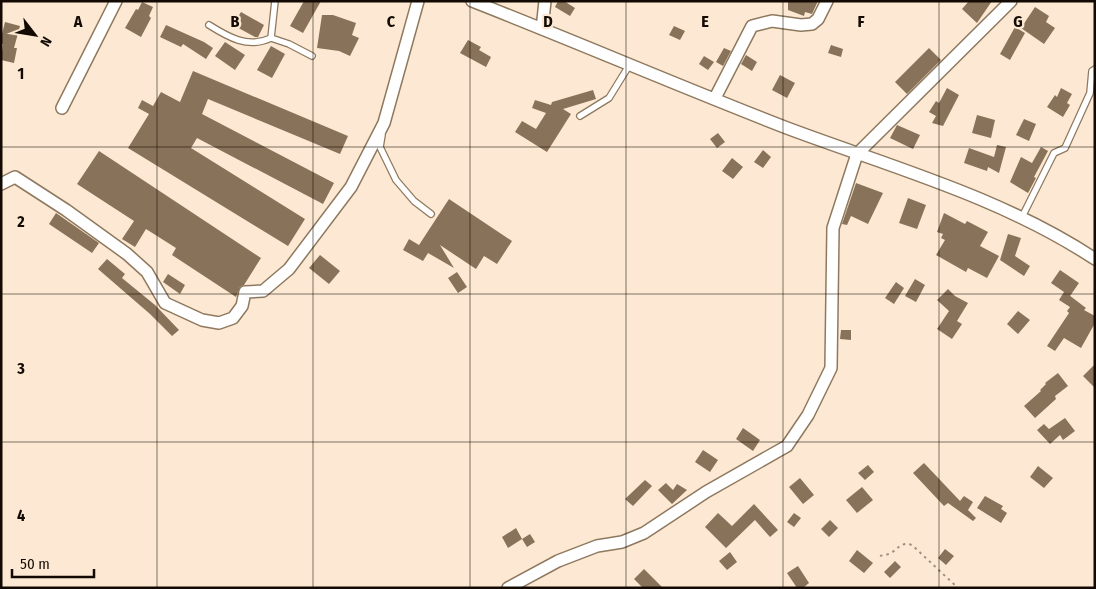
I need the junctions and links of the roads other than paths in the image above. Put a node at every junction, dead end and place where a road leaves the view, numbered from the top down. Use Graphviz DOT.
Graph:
graph roads {
  1 [pos="116,1"];
  2 [pos="275,1"];
  3 [pos="418,1"];
  4 [pos="472,1"];
  5 [pos="545,1"];
  6 [pos="827,1"];
  7 [pos="1012,1"];
  8 [pos="208,26"];
  9 [pos="542,29"];
  10 [pos="271,38"];
  11 [pos="312,56"];
  12 [pos="630,64"];
  13 [pos="1095,69"];
  14 [pos="715,98"];
  15 [pos="62,108"];
  16 [pos="580,116"];
  17 [pos="384,123"];
  18 [pos="857,154"];
  19 [pos="1,184"];
  20 [pos="431,214"];
  21 [pos="1022,217"];
  22 [pos="1095,259"];
  23 [pos="508,588"];
  1 -- 15 [label="street"];
  2 -- 10 [label="lane"];
  3 -- 17 [label="street"];
  4 -- 9 [label="street"];
  5 -- 9 [label="street"];
  6 -- 14 [label="street"];
  7 -- 18 [label="street"];
  8 -- 10 [label="lane"];
  9 -- 12 [label="street"];
  10 -- 11 [label="lane"];
  12 -- 14 [label="street"];
  12 -- 16 [label="lane"];
  13 -- 21 [label="lane"];
  14 -- 18 [label="street"];
  17 -- 19 [label="street"];
  17 -- 20 [label="lane"];
  18 -- 21 [label="street"];
  18 -- 23 [label="street"];
  21 -- 22 [label="street"];
}
